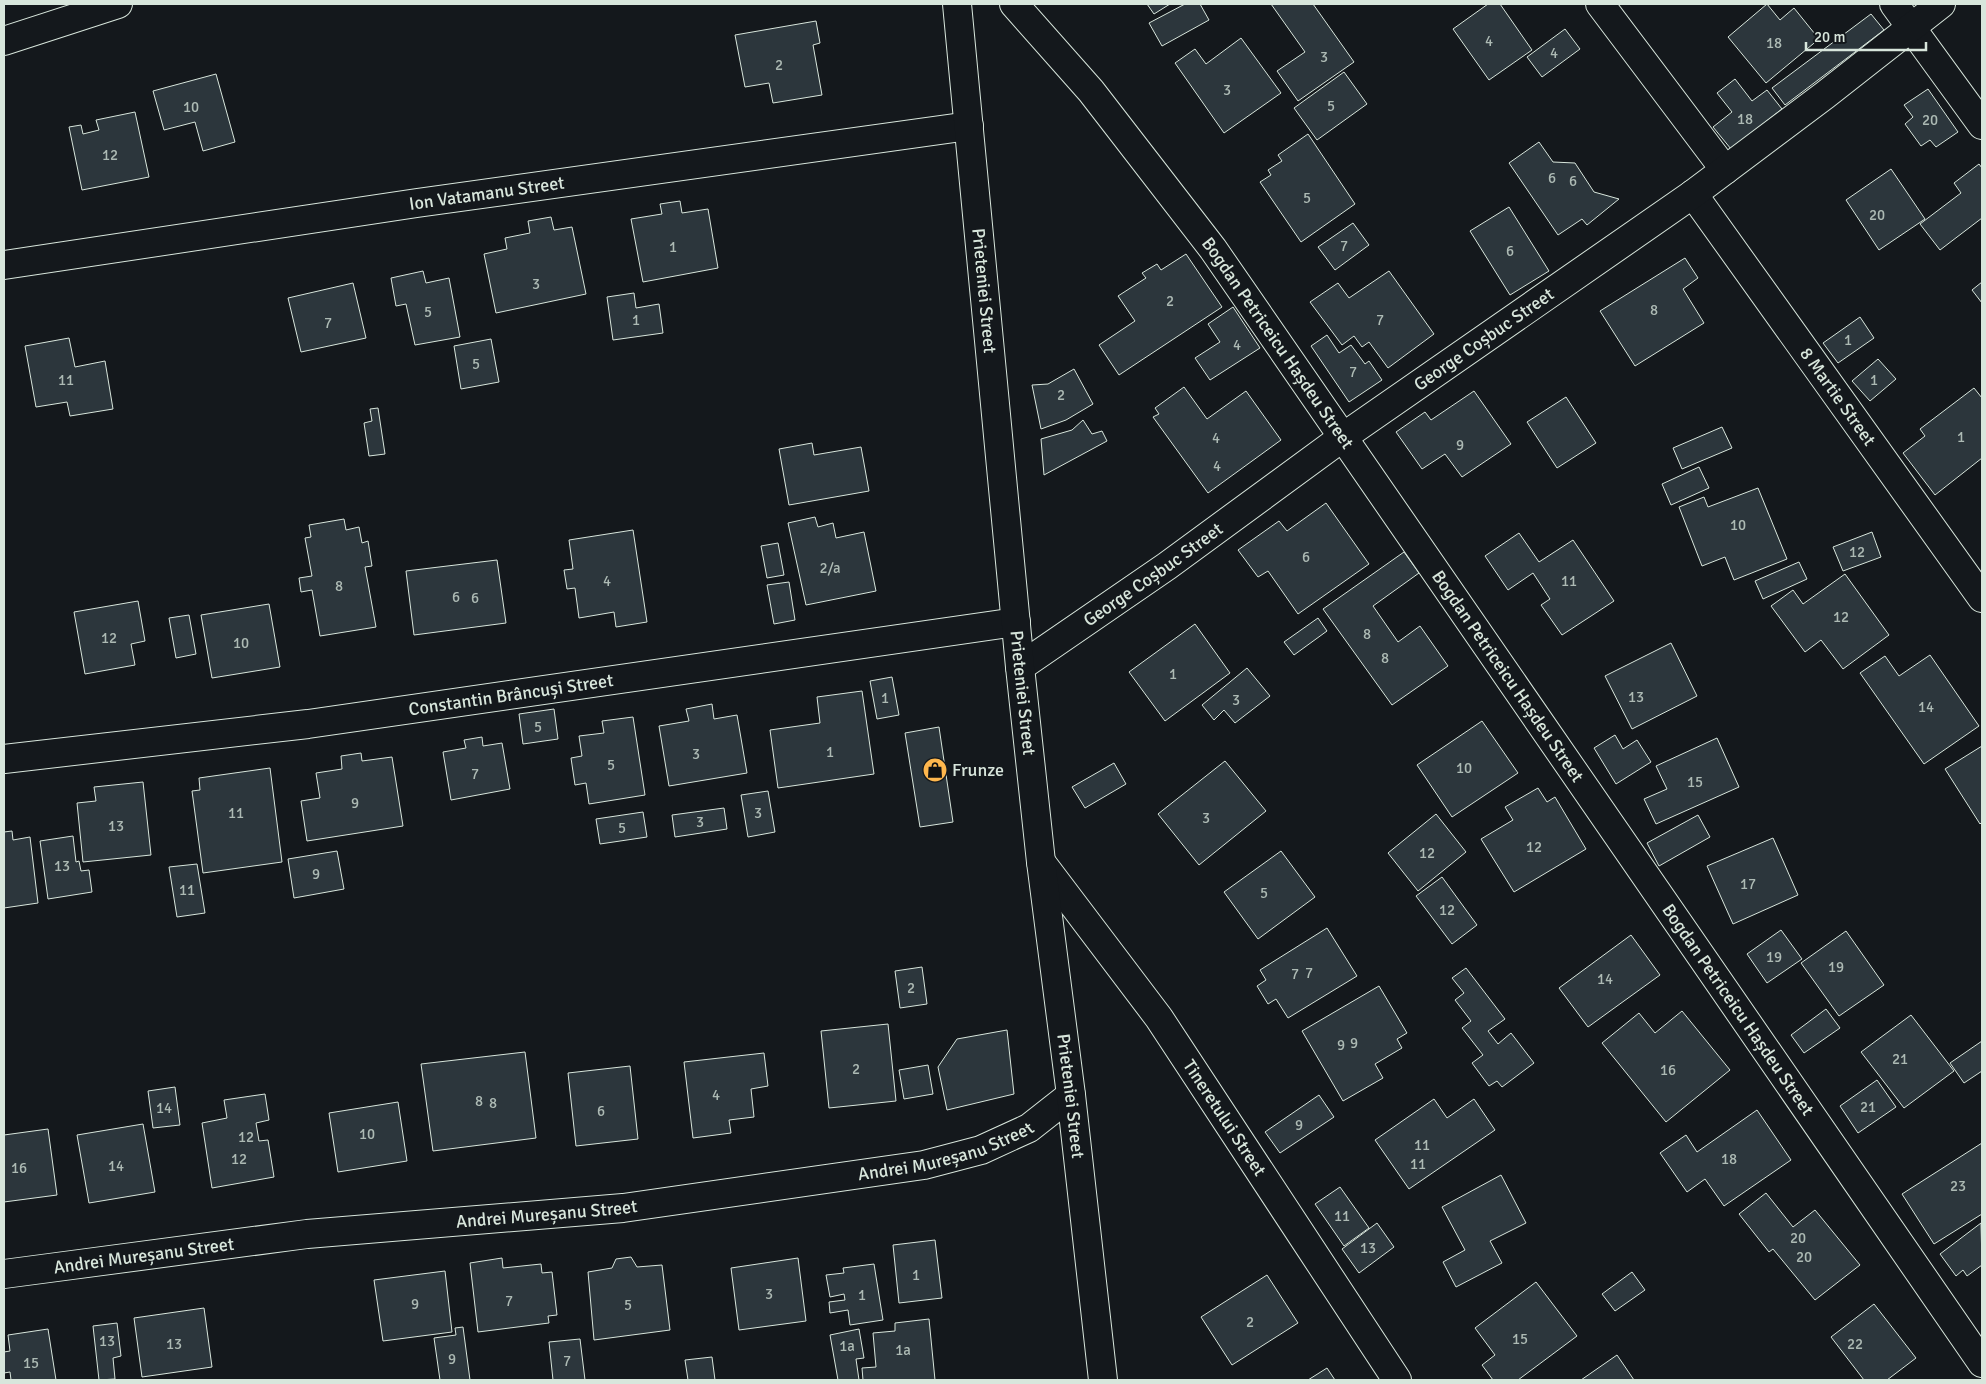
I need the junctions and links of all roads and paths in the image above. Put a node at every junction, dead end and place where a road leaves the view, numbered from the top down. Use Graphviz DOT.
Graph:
graph roads {
  1 [pos="118,4"];
  2 [pos="957,4"];
  3 [pos="1014,4"];
  4 [pos="1600,4"];
  5 [pos="1894,4"];
  6 [pos="1941,4"];
  7 [pos="1912,28"];
  8 [pos="4,41"];
  9 [pos="1982,125"];
  10 [pos="969,126"];
  11 [pos="1725,170"];
  12 [pos="1692,194"];
  13 [pos="4,265"];
  14 [pos="1343,437"];
  15 [pos="1982,598"];
  16 [pos="1016,622"];
  17 [pos="1020,667"];
  18 [pos="4,760"];
  19 [pos="1041,862"];
  20 [pos="1071,1095"];
  21 [pos="4,1274"];
  22 [pos="1982,1363"];
  23 [pos="1103,1380"];
  24 [pos="1397,1380"];
  1 -- 8 [label="street"];
  2 -- 10 [label="street, Prieteniei Street"];
  3 -- 14 [label="street, Bogdan Petriceicu Hașdeu Street"];
  4 -- 11 [label="street"];
  5 -- 7 [label="street"];
  6 -- 7 [label="street, George Coșbuc Street"];
  7 -- 9 [label="street"];
  7 -- 11 [label="street, George Coșbuc Street"];
  10 -- 13 [label="street, Ion Vatamanu Street"];
  10 -- 16 [label="street, Prieteniei Street"];
  11 -- 12 [label="street, George Coșbuc Street"];
  12 -- 14 [label="street, George Coșbuc Street"];
  12 -- 15 [label="street, 8 Martie Street"];
  14 -- 17 [label="street, George Coșbuc Street"];
  14 -- 22 [label="street, Bogdan Petriceicu Hașdeu Street"];
  16 -- 17 [label="street, Prieteniei Street"];
  16 -- 18 [label="street, Constantin Brâncuși Street"];
  17 -- 19 [label="street, Prieteniei Street"];
  19 -- 20 [label="street, Prieteniei Street"];
  19 -- 24 [label="street, Tineretului Street"];
  20 -- 21 [label="street, Andrei Mureșanu Street"];
  20 -- 23 [label="street, Prieteniei Street"];
}
